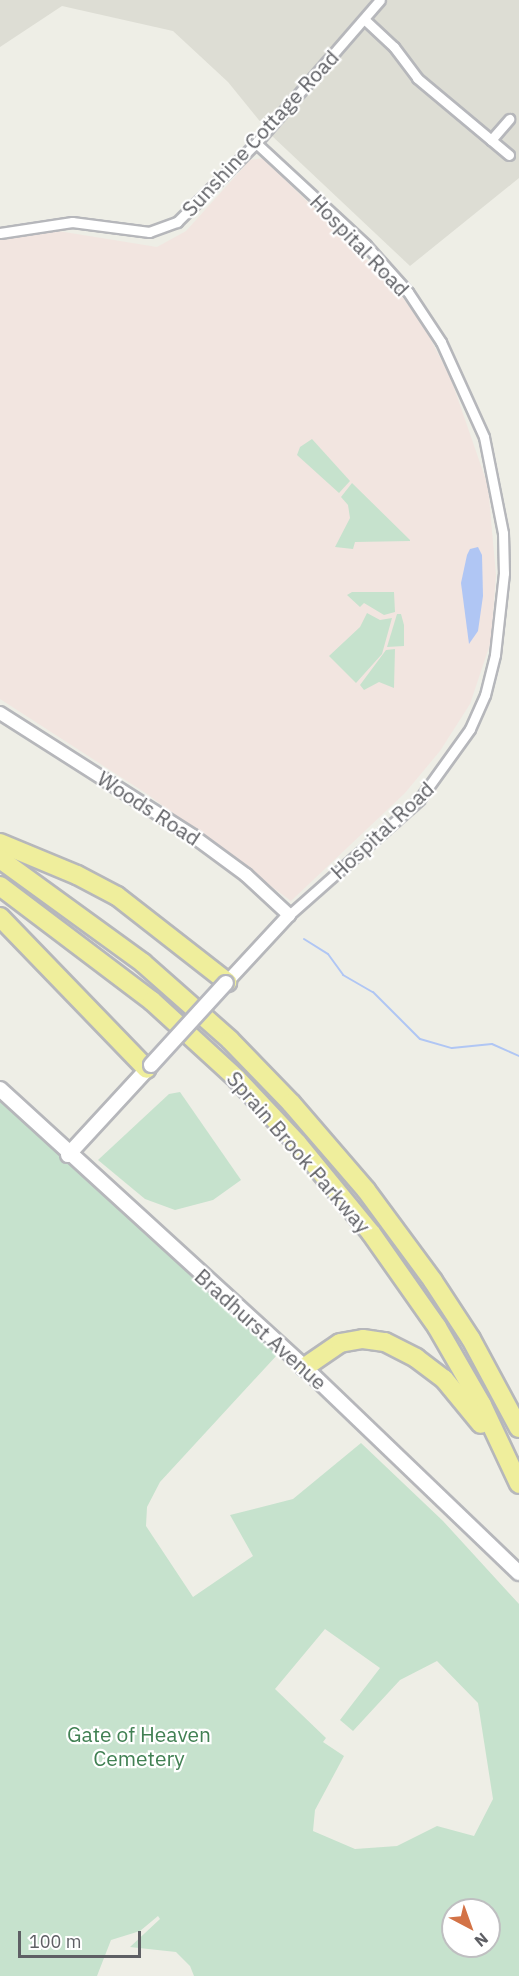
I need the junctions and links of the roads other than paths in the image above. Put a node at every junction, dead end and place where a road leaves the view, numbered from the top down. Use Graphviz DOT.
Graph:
graph roads {
  1 [pos="380,0"];
  2 [pos="364,19"];
  3 [pos="509,119"];
  4 [pos="491,140"];
  5 [pos="256,143"];
  6 [pos="509,155"];
  7 [pos="0,233"];
  8 [pos="0,713"];
  9 [pos="0,843"];
  10 [pos="0,859"];
  11 [pos="0,886"];
  12 [pos="290,915"];
  13 [pos="0,917"];
  14 [pos="227,983"];
  15 [pos="149,1067"];
  16 [pos="0,1089"];
  17 [pos="68,1155"];
  18 [pos="471,1339"];
  19 [pos="304,1367"];
  20 [pos="519,1403"];
  21 [pos="519,1428"];
  22 [pos="519,1484"];
  23 [pos="519,1489"];
  24 [pos="519,1573"];
  1 -- 2 [label="street, Sunshine Cottage Road"];
  2 -- 4 [label="street"];
  2 -- 5 [label="street, Sunshine Cottage Road"];
  3 -- 4 [label="street"];
  4 -- 6 [label="street"];
  5 -- 7 [label="street, Sunshine Cottage Road"];
  5 -- 12 [label="street, Hospital Road"];
  8 -- 12 [label="street, Woods Road"];
  9 -- 14 [label="highway"];
  10 -- 18 [label="highway, Sprain Brook Parkway"];
  11 -- 22 [label="highway, Sprain Brook Parkway"];
  12 -- 14 [label="street, Hospital Road"];
  13 -- 15 [label="highway"];
  14 -- 15 [label="main road, Hospital Road, bridge"];
  15 -- 17 [label="main road, Hospital Road"];
  16 -- 17 [label="main road, Bradhurst Avenue"];
  17 -- 19 [label="main road, Bradhurst Avenue"];
  18 -- 20 [label="highway"];
  18 -- 21 [label="highway, Sprain Brook Parkway"];
  19 -- 23 [label="highway"];
  19 -- 24 [label="main road, Bradhurst Avenue"];
}
